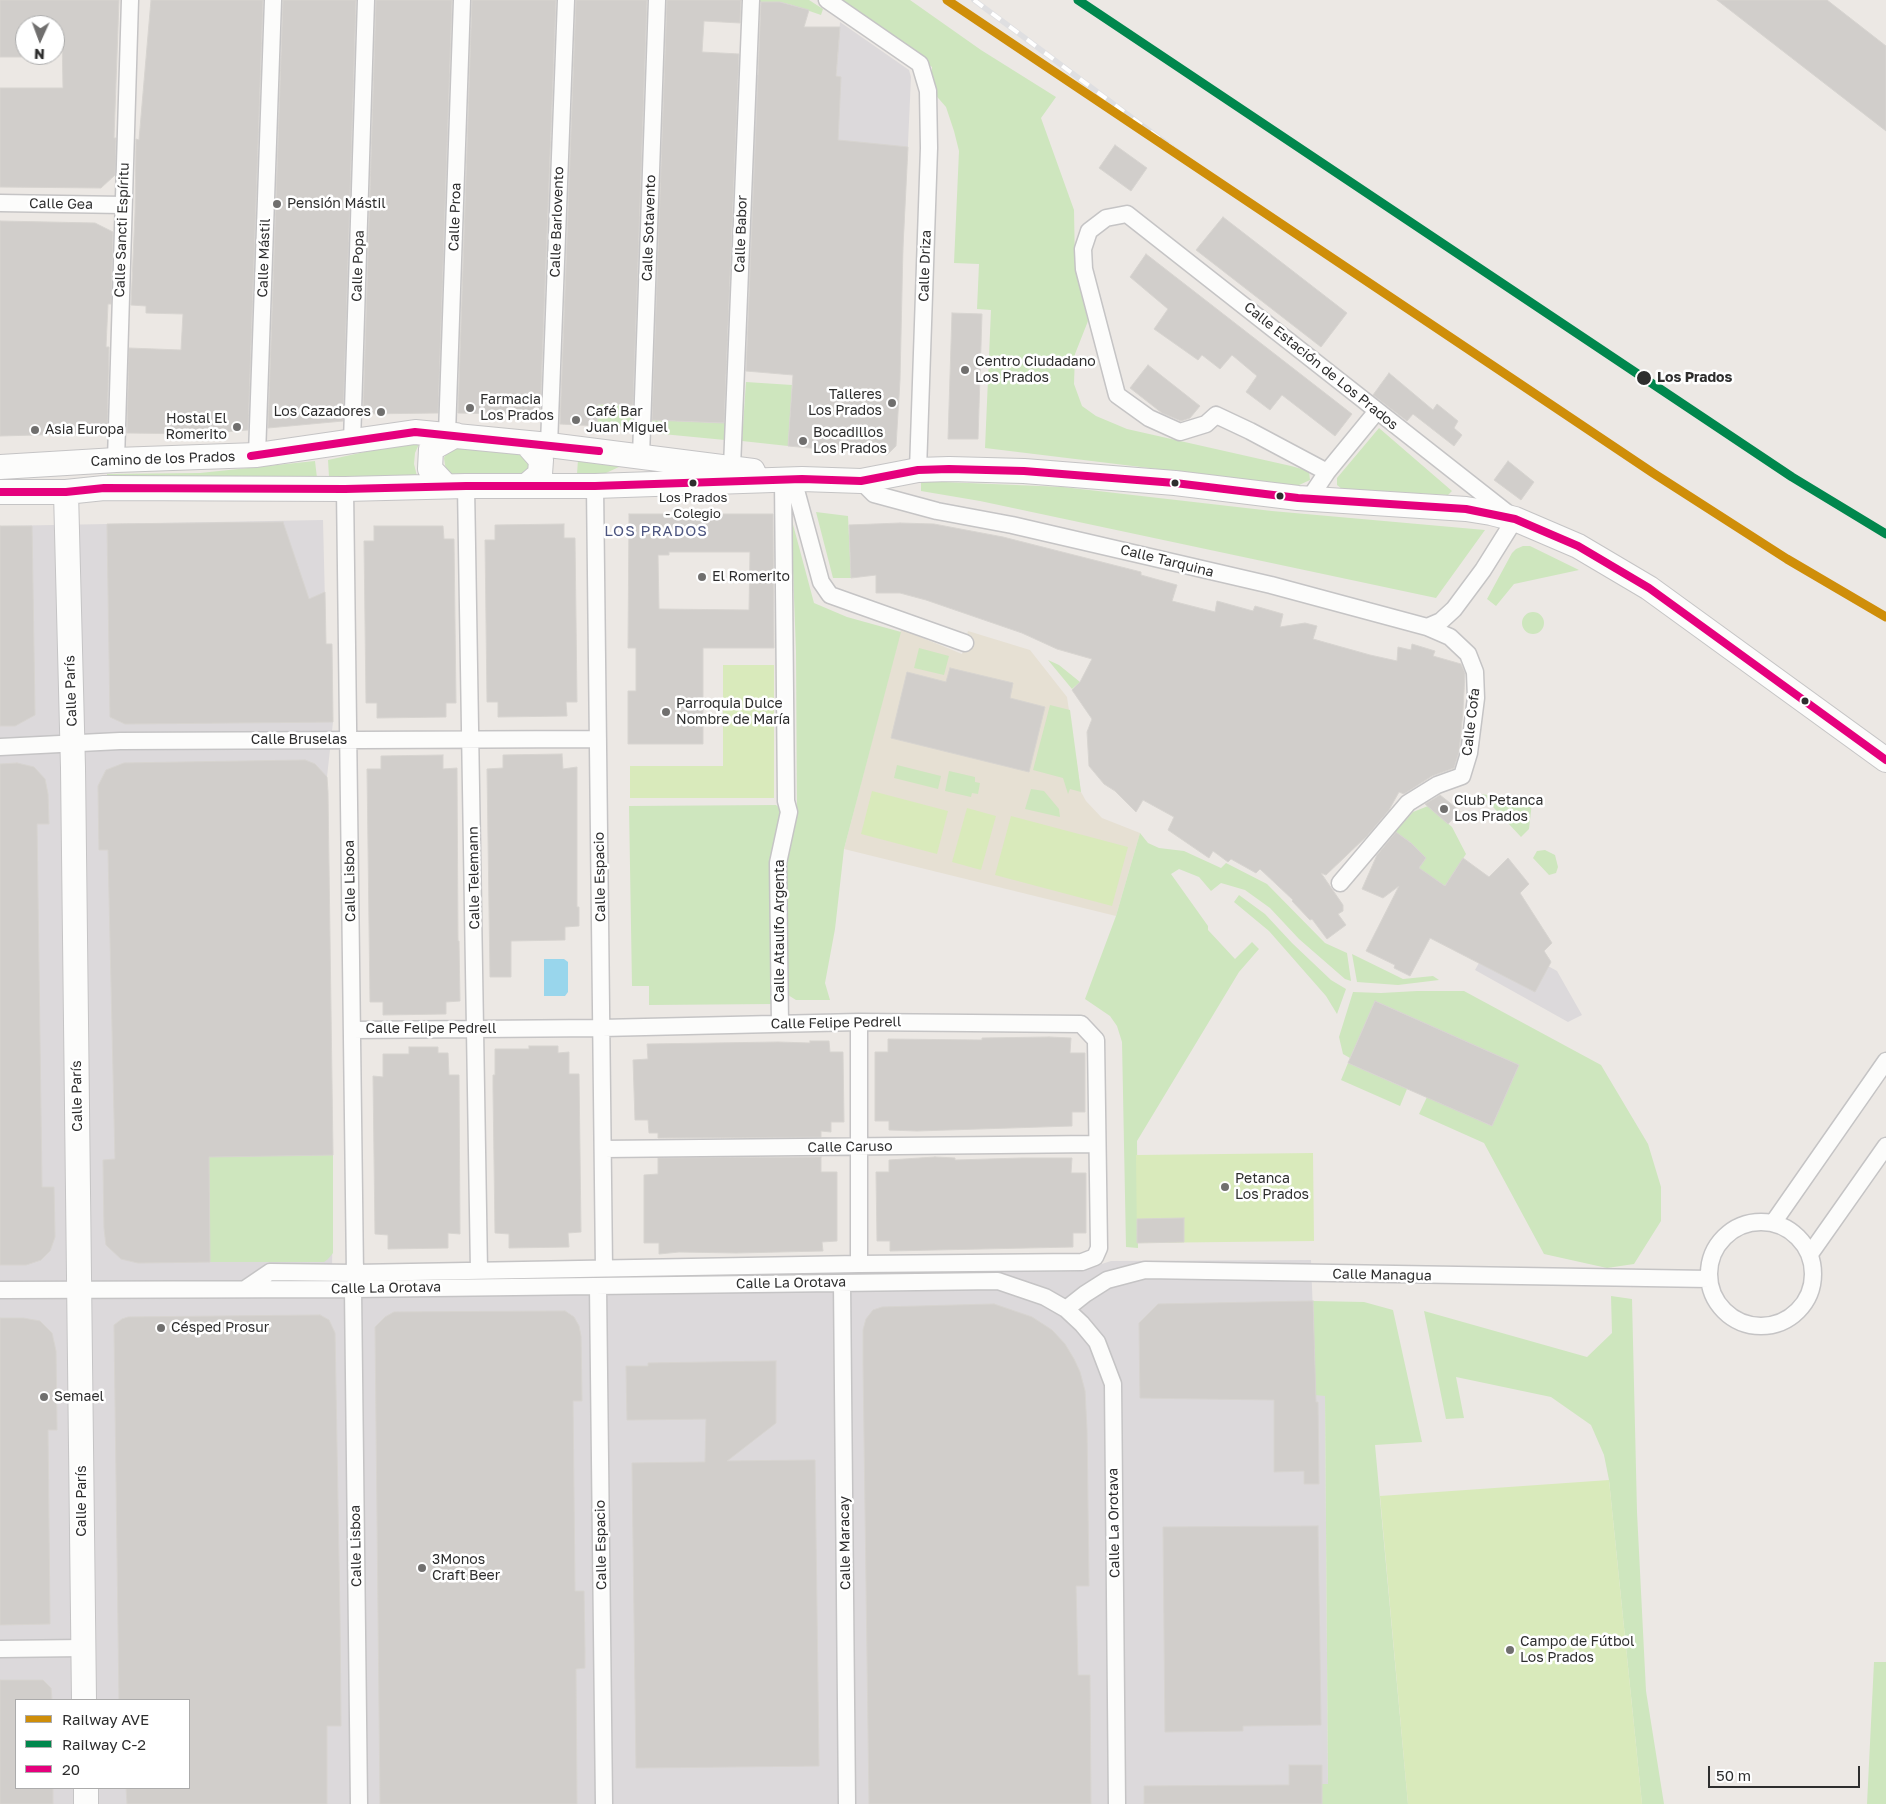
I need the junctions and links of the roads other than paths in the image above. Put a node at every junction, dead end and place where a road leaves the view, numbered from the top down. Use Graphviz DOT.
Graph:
graph roads {
  1 [pos="130,0"];
  2 [pos="273,0"];
  3 [pos="366,0"];
  4 [pos="462,0"];
  5 [pos="566,0"];
  6 [pos="657,0"];
  7 [pos="751,0"];
  8 [pos="827,0"];
  9 [pos="0,203"];
  10 [pos="123,204"];
  11 [pos="1377,411"];
  12 [pos="451,435"];
  13 [pos="352,442"];
  14 [pos="537,444"];
  15 [pos="257,455"];
  16 [pos="641,456"];
  17 [pos="111,460"];
  18 [pos="29,465"];
  19 [pos="0,467"];
  20 [pos="732,467"];
  21 [pos="918,470"];
  22 [pos="1327,472"];
  23 [pos="793,479"];
  24 [pos="861,481"];
  25 [pos="456,486"];
  26 [pos="526,486"];
  27 [pos="595,486"];
  28 [pos="344,489"];
  29 [pos="0,492"];
  30 [pos="66,492"];
  31 [pos="1309,499"];
  32 [pos="1515,519"];
  33 [pos="1427,626"];
  34 [pos="965,643"];
  35 [pos="1468,654"];
  36 [pos="598,739"];
  37 [pos="348,740"];
  38 [pos="471,740"];
  39 [pos="73,744"];
  40 [pos="0,747"];
  41 [pos="1886,760"];
  42 [pos="1340,883"];
  43 [pos="859,1022"];
  44 [pos="780,1024"];
  45 [pos="602,1028"];
  46 [pos="476,1029"];
  47 [pos="352,1030"];
  48 [pos="1886,1061"];
  49 [pos="1097,1144"];
  50 [pos="1886,1146"];
  51 [pos="859,1147"];
  52 [pos="603,1150"];
  53 [pos="1773,1223"];
  54 [pos="1810,1254"];
  55 [pos="859,1264"];
  56 [pos="604,1268"];
  57 [pos="479,1271"];
  58 [pos="1709,1279"];
  59 [pos="354,1281"];
  60 [pos="842,1283"];
  61 [pos="598,1286"];
  62 [pos="80,1289"];
  63 [pos="0,1290"];
  64 [pos="1066,1310"];
  65 [pos="82,1648"];
  66 [pos="0,1649"];
  67 [pos="84,1699"];
  68 [pos="86,1789"];
  69 [pos="86,1804"];
  70 [pos="359,1804"];
  71 [pos="604,1804"];
  72 [pos="848,1804"];
  73 [pos="1117,1804"];
  1 -- 10 [label="street, Calle Sancti Espíritu"];
  2 -- 15 [label="street, Calle Mástil"];
  3 -- 13 [label="street, Calle Popa"];
  4 -- 12 [label="street, Calle Proa"];
  5 -- 14 [label="street, Calle Barlovento"];
  6 -- 16 [label="street, Calle Sotavento"];
  7 -- 20 [label="street, Calle Babor"];
  8 -- 21 [label="street, Calle Driza"];
  9 -- 10 [label="street, Calle Gea"];
  10 -- 17 [label="street, Calle Sancti Espíritu"];
  11 -- 22 [label="street"];
  11 -- 22 [label="street, Calle Estación de Los Prados"];
  11 -- 32 [label="street, Calle Estación de Los Prados"];
  12 -- 13 [label="main road, Camino de los Prados"];
  12 -- 14 [label="main road, Camino de los Prados"];
  12 -- 25 [label="main road"];
  13 -- 15 [label="main road, Camino de los Prados"];
  14 -- 16 [label="main road, Camino de los Prados"];
  14 -- 26 [label="main road"];
  15 -- 17 [label="main road, Camino de los Prados"];
  16 -- 20 [label="main road, Camino de los Prados"];
  17 -- 18 [label="main road, Camino de los Prados"];
  17 -- 30 [label="main road"];
  18 -- 19 [label="main road, Camino de los Prados"];
  18 -- 30 [label="main road"];
  20 -- 23 [label="main road, Camino de los Prados"];
  21 -- 24 [label="main road, Camino de los Prados"];
  21 -- 31 [label="main road, Camino de los Prados"];
  22 -- 31 [label="street"];
  23 -- 24 [label="main road, Camino de los Prados"];
  23 -- 27 [label="main road, Camino de los Prados"];
  23 -- 34 [label="street"];
  23 -- 44 [label="street, Calle Ataulfo Argenta"];
  24 -- 33 [label="street, Calle Tarquina"];
  25 -- 26 [label="main road, Camino de los Prados"];
  25 -- 28 [label="main road, Camino de los Prados"];
  25 -- 38 [label="street, Calle Telemann"];
  26 -- 27 [label="main road, Camino de los Prados"];
  27 -- 36 [label="street, Calle Espacio"];
  28 -- 30 [label="main road, Camino de los Prados"];
  28 -- 37 [label="street, Calle Lisboa"];
  29 -- 30 [label="main road, Camino de los Prados"];
  30 -- 39 [label="main road, Calle París"];
  31 -- 32 [label="main road, Camino de los Prados"];
  32 -- 33 [label="street"];
  32 -- 41 [label="main road, Camino de los Prados"];
  33 -- 35 [label="street, Calle Tarquina"];
  35 -- 42 [label="street, Calle Cofa"];
  36 -- 38 [label="street, Calle Bruselas"];
  36 -- 45 [label="street, Calle Espacio"];
  37 -- 38 [label="street, Calle Bruselas"];
  37 -- 39 [label="street, Calle Bruselas"];
  37 -- 47 [label="street, Calle Lisboa"];
  38 -- 46 [label="street, Calle Telemann"];
  39 -- 40 [label="street, Calle Bruselas"];
  39 -- 62 [label="main road, Calle París"];
  43 -- 44 [label="street, Calle Felipe Pedrell"];
  43 -- 49 [label="street, Calle Felipe Pedrell"];
  43 -- 51 [label="street"];
  44 -- 45 [label="street, Calle Felipe Pedrell"];
  45 -- 46 [label="street, Calle Felipe Pedrell"];
  45 -- 52 [label="street, Calle Espacio"];
  46 -- 47 [label="street, Calle Felipe Pedrell"];
  46 -- 57 [label="street, Calle Telemann"];
  47 -- 59 [label="street, Calle Lisboa"];
  48 -- 53 [label="street"];
  49 -- 51 [label="street, Calle Caruso"];
  49 -- 55 [label="street, Calle Felipe Pedrell"];
  50 -- 54 [label="street"];
  51 -- 52 [label="street, Calle Caruso"];
  51 -- 55 [label="street"];
  52 -- 56 [label="street, Calle Espacio"];
  53 -- 54 [label="street"];
  53 -- 58 [label="street"];
  54 -- 58 [label="street"];
  55 -- 56 [label="street"];
  56 -- 57 [label="street"];
  57 -- 59 [label="street"];
  58 -- 64 [label="street, Calle Managua"];
  59 -- 61 [label="street, Calle La Orotava"];
  59 -- 62 [label="street"];
  59 -- 70 [label="street, Calle Lisboa"];
  60 -- 61 [label="street, Calle La Orotava"];
  60 -- 64 [label="street, Calle La Orotava"];
  60 -- 72 [label="street, Calle Maracay"];
  61 -- 71 [label="street, Calle Espacio"];
  62 -- 63 [label="street"];
  62 -- 65 [label="main road, Calle París"];
  64 -- 73 [label="street, Calle La Orotava"];
  65 -- 66 [label="street"];
  65 -- 67 [label="main road, Calle París"];
  68 -- 69 [label="main road"];
}
